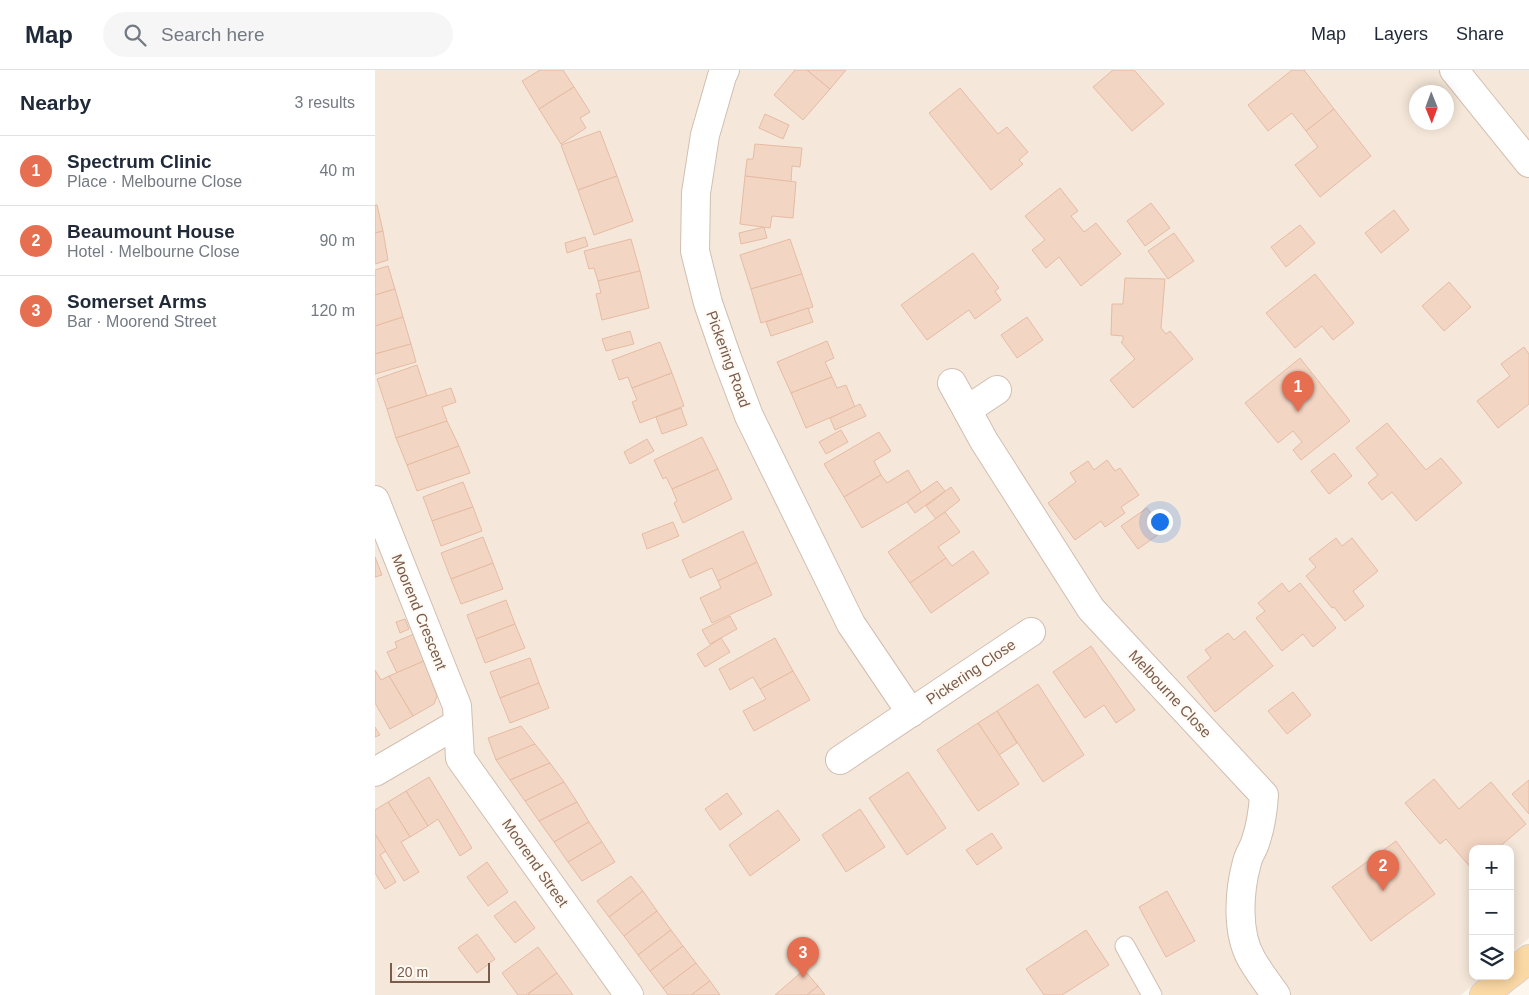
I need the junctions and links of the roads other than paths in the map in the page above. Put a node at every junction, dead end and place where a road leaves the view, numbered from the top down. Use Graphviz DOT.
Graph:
graph roads {
  1 [pos="1454,70"];
  2 [pos="719,72"];
  3 [pos="1529,163"];
  4 [pos="952,383"];
  5 [pos="997,390"];
  6 [pos="967,410"];
  7 [pos="375,500"];
  8 [pos="851,624"];
  9 [pos="1031,632"];
  10 [pos="911,713"];
  11 [pos="457,724"];
  12 [pos="840,760"];
  13 [pos="375,772"];
  14 [pos="1125,946"];
  15 [pos="1529,959"];
  16 [pos="1514,971"];
  17 [pos="1503,980"];
  18 [pos="629,995"];
  19 [pos="1152,995"];
  20 [pos="1276,995"];
  21 [pos="1484,995"];
  1 -- 3 [label="street"];
  2 -- 8 [label="street, Pickering Road"];
  4 -- 6 [label="street, Melbourne Close"];
  5 -- 6 [label="street"];
  6 -- 20 [label="street, Melbourne Close"];
  7 -- 11 [label="street, Moorend Crescent"];
  8 -- 10 [label="street, Pickering Close"];
  9 -- 10 [label="street, Pickering Close"];
  10 -- 12 [label="street, Pickering Close"];
  11 -- 13 [label="street"];
  11 -- 18 [label="street, Moorend Street"];
  14 -- 19 [label="lane"];
  15 -- 16 [label="main road"];
  17 -- 21 [label="main road"];
}
